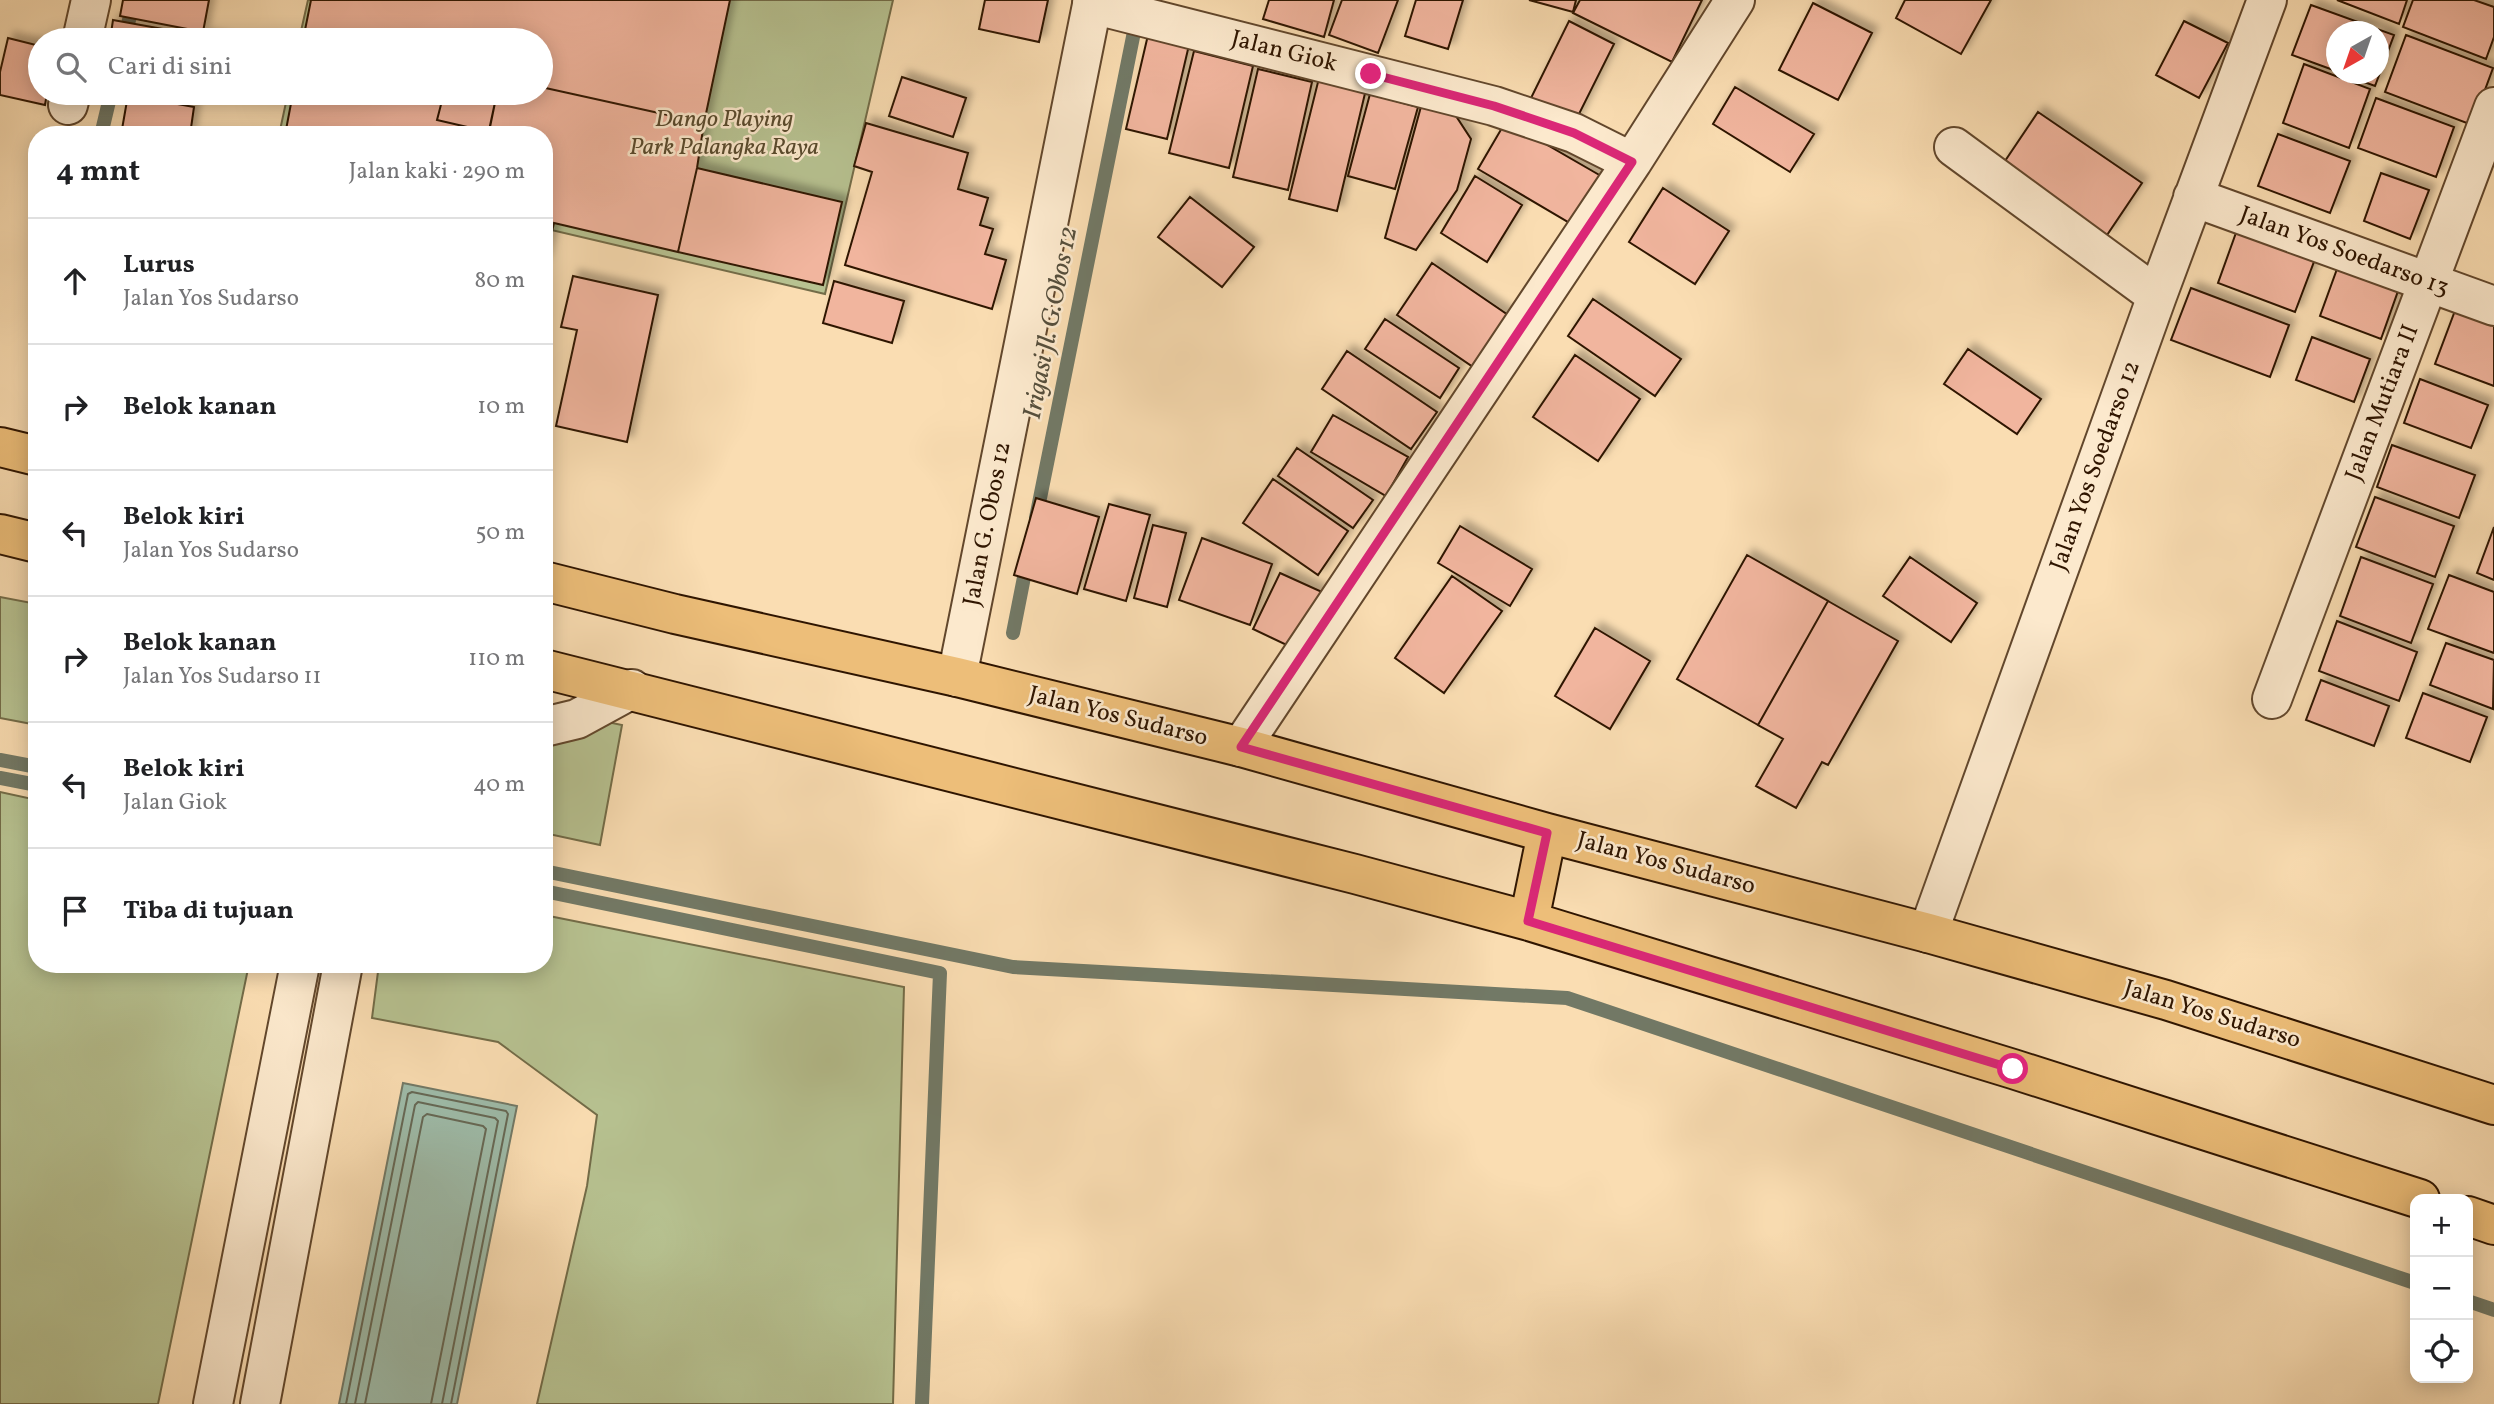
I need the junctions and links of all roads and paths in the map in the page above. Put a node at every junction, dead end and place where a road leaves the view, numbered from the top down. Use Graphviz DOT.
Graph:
graph roads {
  1 [pos="91,0"];
  2 [pos="2267,0"];
  3 [pos="1735,1"];
  4 [pos="1093,2"];
  5 [pos="85,28"];
  6 [pos="2494,107"];
  7 [pos="1954,147"];
  8 [pos="1632,162"];
  9 [pos="2193,197"];
  10 [pos="2428,283"];
  11 [pos="2157,296"];
  12 [pos="2494,306"];
  13 [pos="0,447"];
  14 [pos="28,454"];
  15 [pos="0,534"];
  16 [pos="28,541"];
  17 [pos="553,583"];
  18 [pos="553,671"];
  19 [pos="957,677"];
  20 [pos="632,689"];
  21 [pos="2272,699"];
  22 [pos="553,725"];
  23 [pos="1241,747"];
  24 [pos="1547,833"];
  25 [pos="1528,921"];
  26 [pos="1928,933"];
  27 [pos="298,973"];
  28 [pos="341,973"];
  29 [pos="2494,1104"];
  30 [pos="2410,1196"];
  31 [pos="2473,1218"];
  32 [pos="2494,1225"];
  33 [pos="214,1404"];
  34 [pos="260,1404"];
  1 -- 5 [label="street"];
  2 -- 9 [label="street, Jalan Yos Soedarso 12"];
  3 -- 8 [label="street"];
  4 -- 8 [label="street, Jalan Giok"];
  4 -- 19 [label="street, Jalan G. Obos 12"];
  6 -- 10 [label="street, Jalan Mutiara II"];
  7 -- 11 [label="street"];
  8 -- 23 [label="street"];
  9 -- 10 [label="street, Jalan Yos Soedarso 13"];
  9 -- 11 [label="street, Jalan Yos Soedarso 12"];
  10 -- 12 [label="street, Jalan Yos Soedarso 13"];
  10 -- 21 [label="street, Jalan Mutiara II"];
  11 -- 26 [label="street, Jalan Yos Soedarso 12"];
  13 -- 14 [label="main road"];
  15 -- 16 [label="main road"];
  17 -- 19 [label="main road, Jalan Yos Sudarso"];
  18 -- 20 [label="main road"];
  19 -- 23 [label="main road, Jalan Yos Sudarso"];
  20 -- 22 [label="street"];
  20 -- 25 [label="main road"];
  23 -- 24 [label="main road, Jalan Yos Sudarso"];
  24 -- 25 [label="main road"];
  24 -- 26 [label="main road, Jalan Yos Sudarso"];
  25 -- 30 [label="main road"];
  26 -- 29 [label="main road, Jalan Yos Sudarso"];
  27 -- 33 [label="street"];
  28 -- 34 [label="street"];
  31 -- 32 [label="main road"];
}
